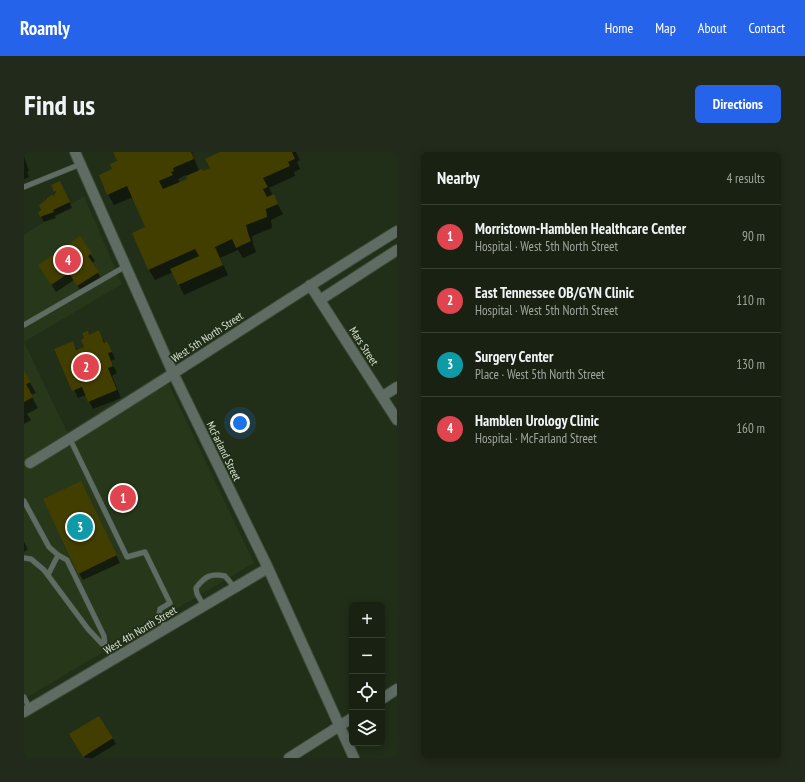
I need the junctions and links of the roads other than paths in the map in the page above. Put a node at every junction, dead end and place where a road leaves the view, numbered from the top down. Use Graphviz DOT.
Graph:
graph roads {
  1 [pos="75,152"];
  2 [pos="81,164"];
  3 [pos="24,187"];
  4 [pos="397,231"];
  5 [pos="397,250"];
  6 [pos="126,266"];
  7 [pos="310,285"];
  8 [pos="320,300"];
  9 [pos="24,325"];
  10 [pos="173,373"];
  11 [pos="397,387"];
  12 [pos="383,396"];
  13 [pos="397,420"];
  14 [pos="70,439"];
  15 [pos="27,465"];
  16 [pos="24,502"];
  17 [pos="58,555"];
  18 [pos="24,558"];
  19 [pos="268,568"];
  20 [pos="48,575"];
  21 [pos="235,588"];
  22 [pos="204,606"];
  23 [pos="166,628"];
  24 [pos="105,647"];
  25 [pos="113,659"];
  26 [pos="397,689"];
  27 [pos="24,697"];
  28 [pos="385,697"];
  29 [pos="27,710"];
  30 [pos="349,720"];
  31 [pos="340,726"];
  32 [pos="289,758"];
  33 [pos="354,758"];
  1 -- 2 [label="street, McFarland Street"];
  2 -- 3 [label="lane"];
  2 -- 6 [label="street, McFarland Street"];
  4 -- 7 [label="street, West 5th North Street"];
  5 -- 8 [label="street"];
  6 -- 9 [label="lane"];
  6 -- 10 [label="street, McFarland Street"];
  7 -- 8 [label="street, Mars Street"];
  7 -- 10 [label="street, West 5th North Street"];
  8 -- 12 [label="street, Mars Street"];
  10 -- 14 [label="street, West 5th North Street"];
  10 -- 19 [label="street, McFarland Street"];
  11 -- 12 [label="street"];
  12 -- 13 [label="street, Mars Street"];
  14 -- 15 [label="street, West 5th North Street"];
  14 -- 23 [label="lane"];
  16 -- 17 [label="lane"];
  17 -- 20 [label="lane"];
  17 -- 24 [label="lane"];
  18 -- 20 [label="lane"];
  19 -- 21 [label="street, West 4th North Street"];
  19 -- 31 [label="street, McFarland Street"];
  20 -- 24 [label="lane"];
  21 -- 22 [label="street, West 4th North Street"];
  21 -- 22 [label="lane"];
  22 -- 23 [label="street, West 4th North Street"];
  23 -- 25 [label="street, West 4th North Street"];
  24 -- 25 [label="lane"];
  25 -- 29 [label="street, West 4th North Street"];
  26 -- 28 [label="street"];
  27 -- 29 [label="lane"];
  30 -- 31 [label="street"];
  31 -- 32 [label="street"];
  31 -- 33 [label="street, McFarland Street"];
}
